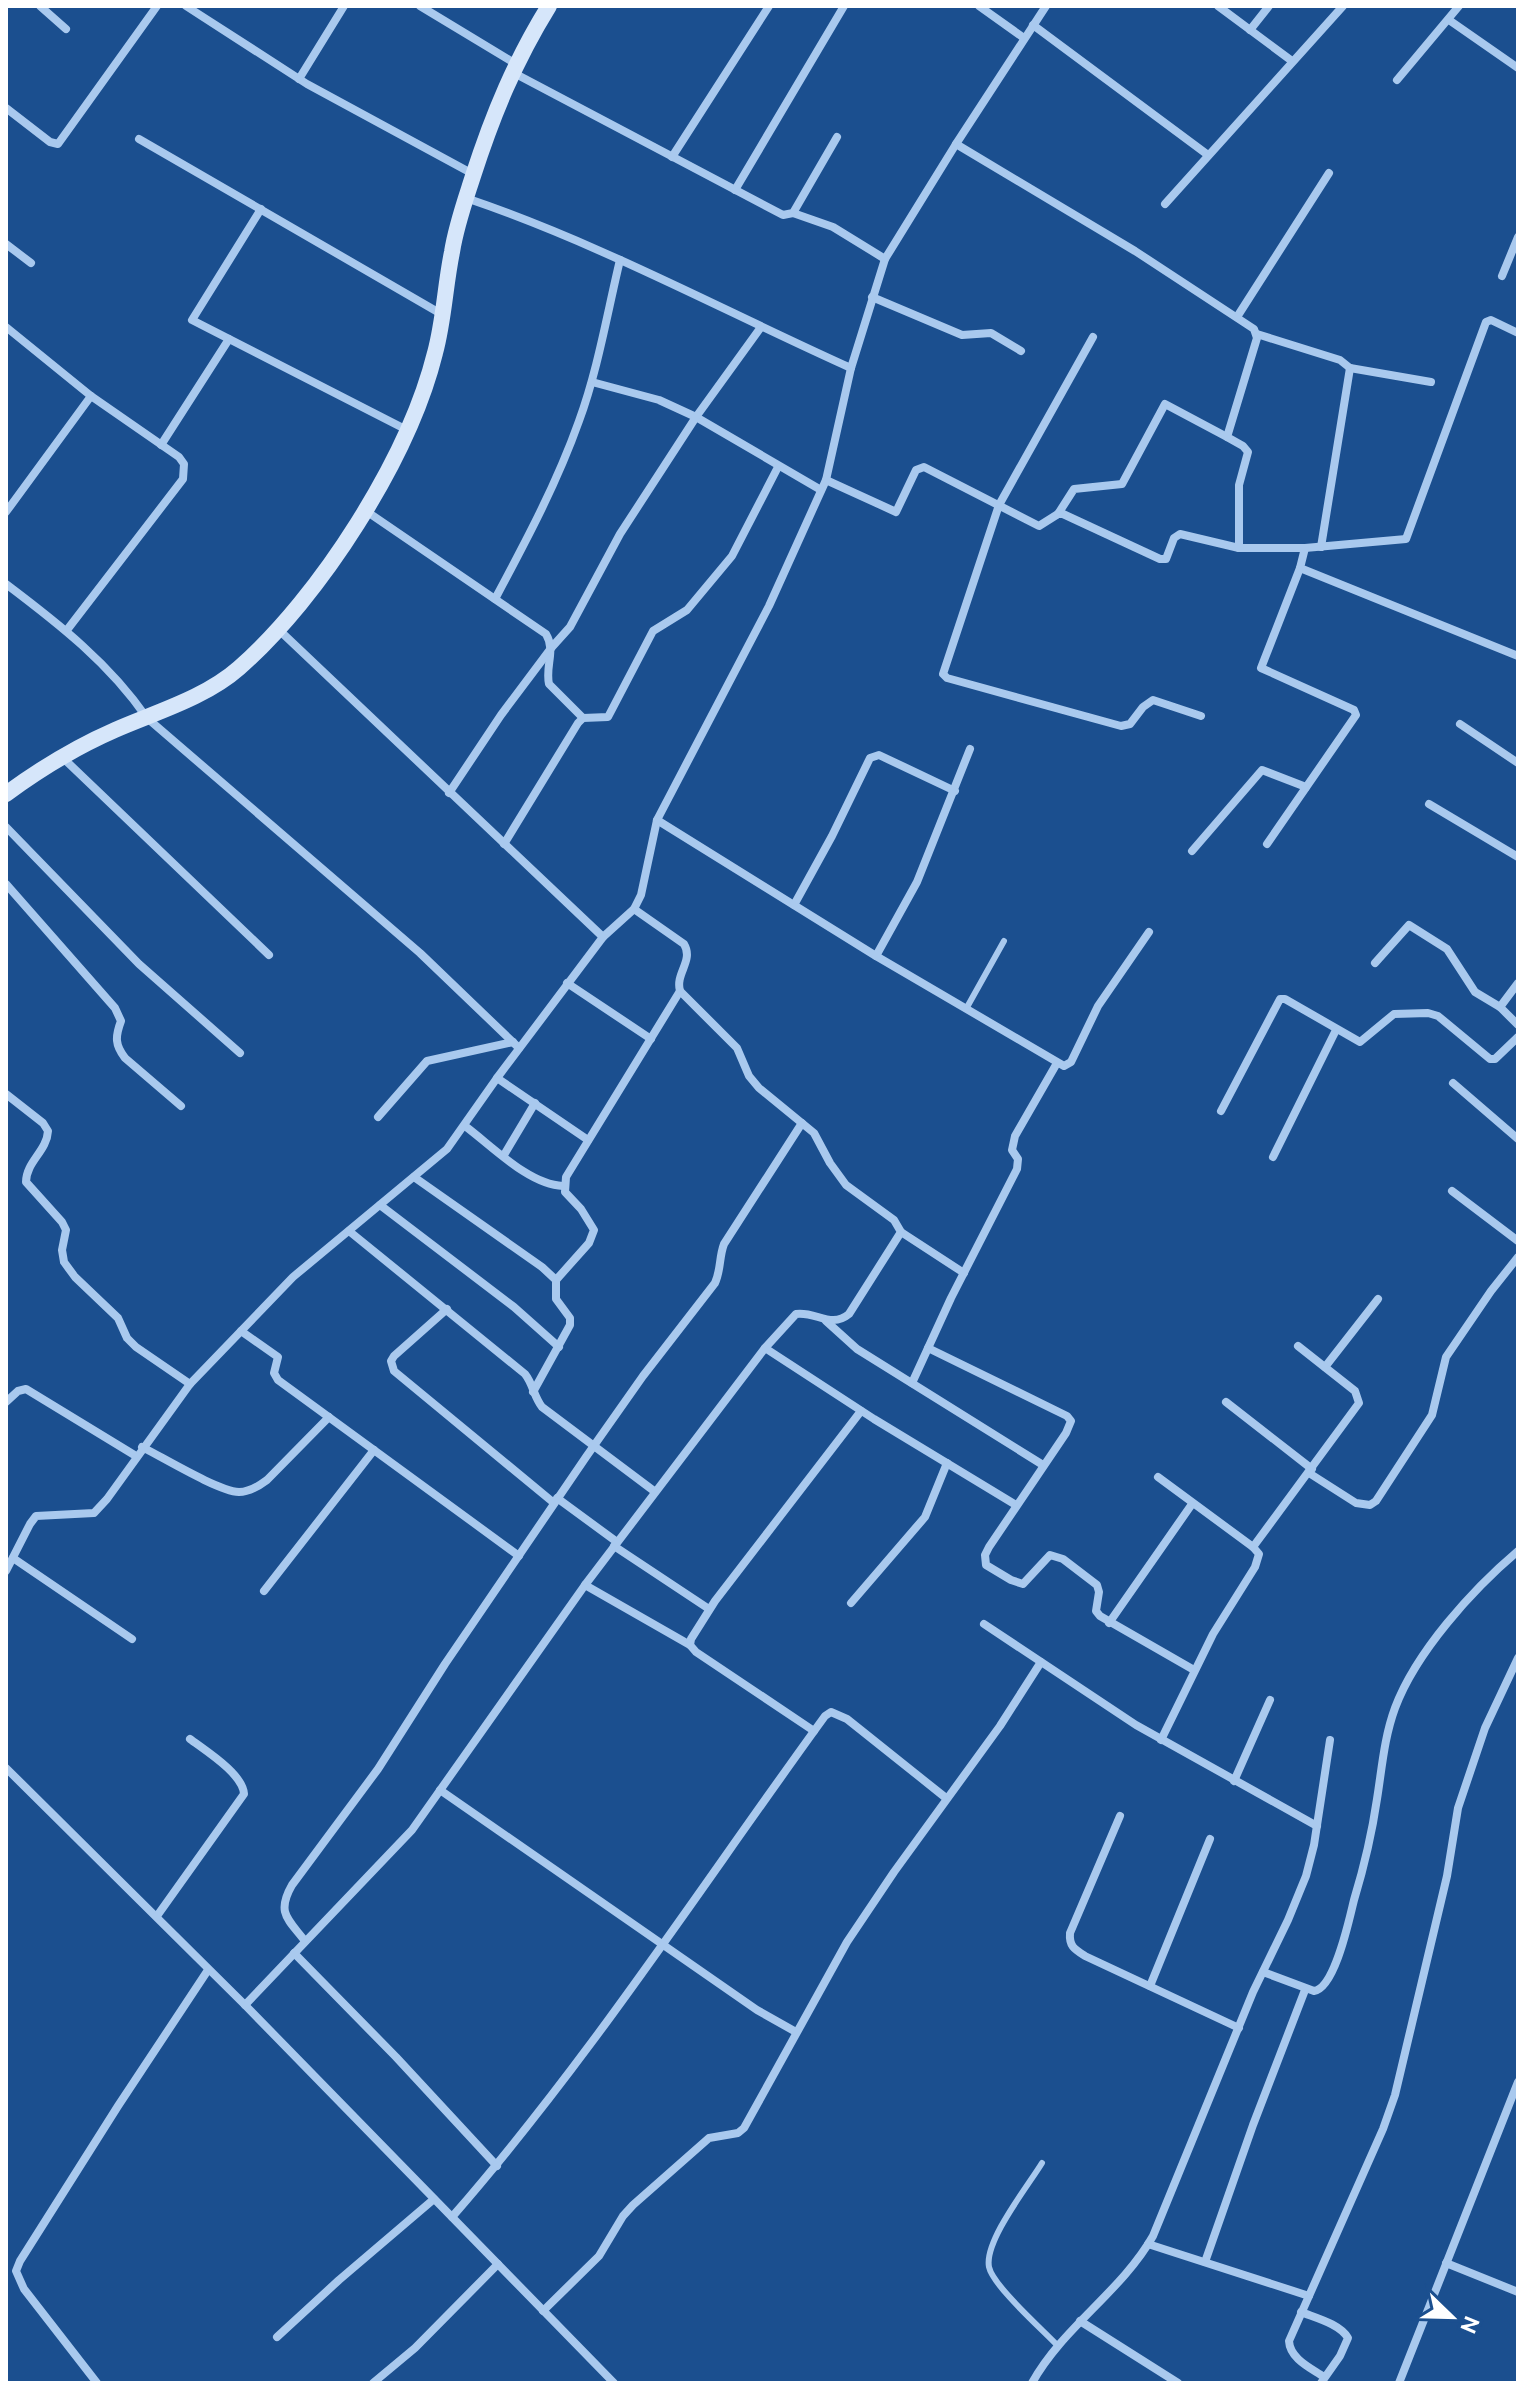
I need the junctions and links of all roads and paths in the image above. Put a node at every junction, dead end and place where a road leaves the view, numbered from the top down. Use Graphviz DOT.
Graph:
graph roads {
  1 [pos="40,6"];
  2 [pos="157,6"];
  3 [pos="186,6"];
  4 [pos="344,6"];
  5 [pos="420,6"];
  6 [pos="549,6"];
  7 [pos="769,6"];
  8 [pos="844,6"];
  9 [pos="979,6"];
  10 [pos="1046,6"];
  11 [pos="1218,6"];
  12 [pos="1269,6"];
  13 [pos="1343,6"];
  14 [pos="1459,6"];
  15 [pos="1449,20"];
  16 [pos="1033,25"];
  17 [pos="66,29"];
  18 [pos="1250,30"];
  19 [pos="1024,38"];
  20 [pos="1292,61"];
  21 [pos="514,68"];
  22 [pos="1518,68"];
  23 [pos="299,79"];
  24 [pos="1397,80"];
  25 [pos="6,108"];
  26 [pos="837,137"];
  27 [pos="139,139"];
  28 [pos="956,144"];
  29 [pos="1208,155"];
  30 [pos="672,157"];
  31 [pos="1329,173"];
  32 [pos="474,174"];
  33 [pos="735,190"];
  34 [pos="466,198"];
  35 [pos="1165,204"];
  36 [pos="261,209"];
  37 [pos="793,213"];
  38 [pos="6,244"];
  39 [pos="1516,244"];
  40 [pos="885,259"];
  41 [pos="620,260"];
  42 [pos="31,263"];
  43 [pos="1502,276"];
  44 [pos="872,297"];
  45 [pos="443,315"];
  46 [pos="1237,317"];
  47 [pos="6,327"];
  48 [pos="761,327"];
  49 [pos="1518,333"];
  50 [pos="1257,334"];
  51 [pos="1093,337"];
  52 [pos="229,339"];
  53 [pos="1021,351"];
  54 [pos="851,368"];
  55 [pos="1350,368"];
  56 [pos="592,382"];
  57 [pos="1431,382"];
  58 [pos="91,396"];
  59 [pos="696,417"];
  60 [pos="407,430"];
  61 [pos="1227,437"];
  62 [pos="161,445"];
  63 [pos="778,467"];
  64 [pos="826,480"];
  65 [pos="821,490"];
  66 [pos="999,505"];
  67 [pos="366,511"];
  68 [pos="6,512"];
  69 [pos="1058,514"];
  70 [pos="1321,547"];
  71 [pos="1239,548"];
  72 [pos="1305,548"];
  73 [pos="1300,568"];
  74 [pos="6,584"];
  75 [pos="495,599"];
  76 [pos="277,628"];
  77 [pos="67,630"];
  78 [pos="552,647"];
  79 [pos="1518,655"];
  80 [pos="1201,716"];
  81 [pos="147,718"];
  82 [pos="583,718"];
  83 [pos="1460,724"];
  84 [pos="970,749"];
  85 [pos="62,757"];
  86 [pos="1518,763"];
  87 [pos="1306,787"];
  88 [pos="955,791"];
  89 [pos="449,793"];
  90 [pos="6,794"];
  91 [pos="1429,804"];
  92 [pos="657,820"];
  93 [pos="6,827"];
  94 [pos="504,844"];
  95 [pos="1267,844"];
  96 [pos="1192,851"];
  97 [pos="1518,857"];
  98 [pos="6,884"];
  99 [pos="794,905"];
  100 [pos="634,909"];
  101 [pos="1149,932"];
  102 [pos="603,937"];
  103 [pos="1004,941"];
  104 [pos="269,955"];
  105 [pos="876,956"];
  106 [pos="1375,963"];
  107 [pos="567,983"];
  108 [pos="1518,983"];
  109 [pos="680,991"];
  110 [pos="1500,1007"];
  111 [pos="966,1009"];
  112 [pos="1518,1025"];
  113 [pos="1336,1030"];
  114 [pos="1518,1037"];
  115 [pos="651,1039"];
  116 [pos="516,1045"];
  117 [pos="240,1053"];
  118 [pos="1057,1063"];
  119 [pos="497,1078"];
  120 [pos="1453,1083"];
  121 [pos="6,1094"];
  122 [pos="535,1103"];
  123 [pos="181,1106"];
  124 [pos="1221,1111"];
  125 [pos="378,1117"];
  126 [pos="802,1123"];
  127 [pos="465,1126"];
  128 [pos="1518,1139"];
  129 [pos="588,1140"];
  130 [pos="504,1155"];
  131 [pos="1273,1157"];
  132 [pos="414,1177"];
  133 [pos="563,1186"];
  134 [pos="1452,1191"];
  135 [pos="380,1205"];
  136 [pos="349,1231"];
  137 [pos="901,1232"];
  138 [pos="1518,1241"];
  139 [pos="1518,1257"];
  140 [pos="964,1273"];
  141 [pos="556,1280"];
  142 [pos="1378,1299"];
  143 [pos="447,1309"];
  144 [pos="826,1320"];
  145 [pos="241,1331"];
  146 [pos="1298,1346"];
  147 [pos="559,1347"];
  148 [pos="765,1348"];
  149 [pos="928,1348"];
  150 [pos="1325,1367"];
  151 [pos="912,1383"];
  152 [pos="190,1384"];
  153 [pos="533,1392"];
  154 [pos="6,1402"];
  155 [pos="1226,1402"];
  156 [pos="861,1411"];
  157 [pos="329,1417"];
  158 [pos="594,1446"];
  159 [pos="142,1447"];
  160 [pos="374,1450"];
  161 [pos="136,1456"];
  162 [pos="947,1463"];
  163 [pos="1043,1465"];
  164 [pos="1310,1471"];
  165 [pos="1158,1477"];
  166 [pos="654,1491"];
  167 [pos="556,1501"];
  168 [pos="1192,1504"];
  169 [pos="1016,1505"];
  170 [pos="615,1544"];
  171 [pos="1253,1547"];
  172 [pos="1518,1551"];
  173 [pos="519,1556"];
  174 [pos="13,1558"];
  175 [pos="6,1571"];
  176 [pos="585,1585"];
  177 [pos="264,1591"];
  178 [pos="851,1603"];
  179 [pos="709,1609"];
  180 [pos="1109,1623"];
  181 [pos="984,1624"];
  182 [pos="132,1639"];
  183 [pos="690,1645"];
  184 [pos="1518,1658"];
  185 [pos="1041,1662"];
  186 [pos="1194,1670"];
  187 [pos="1270,1700"];
  188 [pos="814,1731"];
  189 [pos="190,1739"];
  190 [pos="1161,1740"];
  191 [pos="1330,1740"];
  192 [pos="6,1768"];
  193 [pos="1234,1781"];
  194 [pos="440,1790"];
  195 [pos="946,1798"];
  196 [pos="1120,1816"];
  197 [pos="1317,1826"];
  198 [pos="1210,1839"];
  199 [pos="157,1916"];
  200 [pos="305,1941"];
  201 [pos="664,1944"];
  202 [pos="294,1953"];
  203 [pos="208,1970"];
  204 [pos="1263,1972"];
  205 [pos="1150,1986"];
  206 [pos="1305,1990"];
  207 [pos="245,2005"];
  208 [pos="1239,2028"];
  209 [pos="796,2032"];
  210 [pos="1518,2082"];
  211 [pos="1042,2163"];
  212 [pos="497,2166"];
  213 [pos="434,2199"];
  214 [pos="452,2217"];
  215 [pos="1148,2244"];
  216 [pos="1205,2262"];
  217 [pos="1446,2263"];
  218 [pos="498,2264"];
  219 [pos="6,2267"];
  220 [pos="16,2271"];
  221 [pos="1518,2292"];
  222 [pos="1309,2296"];
  223 [pos="543,2311"];
  224 [pos="1301,2312"];
  225 [pos="1080,2321"];
  226 [pos="277,2337"];
  227 [pos="1058,2346"];
  228 [pos="1322,2380"];
  229 [pos="97,2383"];
  230 [pos="373,2383"];
  231 [pos="614,2383"];
  232 [pos="1032,2383"];
  233 [pos="1178,2383"];
  234 [pos="1399,2383"];
  1 -- 17 [label="street"];
  2 -- 25 [label="street"];
  3 -- 23 [label="street"];
  4 -- 23 [label="street"];
  5 -- 21 [label="street"];
  6 -- 21 [label="street"];
  7 -- 30 [label="street"];
  8 -- 33 [label="street"];
  9 -- 19 [label="street"];
  10 -- 16 [label="street"];
  11 -- 18 [label="street"];
  12 -- 18 [label="street"];
  13 -- 20 [label="street"];
  14 -- 15 [label="street"];
  15 -- 22 [label="street"];
  15 -- 24 [label="street"];
  16 -- 19 [label="street"];
  16 -- 29 [label="street"];
  18 -- 20 [label="street"];
  19 -- 28 [label="street"];
  20 -- 29 [label="street"];
  21 -- 30 [label="street"];
  21 -- 32 [label="street"];
  23 -- 32 [label="street"];
  26 -- 37 [label="street"];
  27 -- 36 [label="street"];
  28 -- 40 [label="street"];
  28 -- 46 [label="street"];
  29 -- 35 [label="street"];
  30 -- 33 [label="street"];
  31 -- 46 [label="street"];
  32 -- 34 [label="street"];
  33 -- 37 [label="street"];
  34 -- 41 [label="street"];
  34 -- 45 [label="street"];
  36 -- 45 [label="street"];
  36 -- 52 [label="street"];
  37 -- 40 [label="street"];
  38 -- 42 [label="street"];
  39 -- 43 [label="street"];
  40 -- 44 [label="street"];
  41 -- 48 [label="street"];
  41 -- 56 [label="street"];
  44 -- 53 [label="street"];
  44 -- 54 [label="street"];
  45 -- 60 [label="street"];
  46 -- 50 [label="street"];
  47 -- 58 [label="street"];
  48 -- 54 [label="street"];
  48 -- 59 [label="street"];
  49 -- 70 [label="street"];
  50 -- 55 [label="street"];
  50 -- 61 [label="street"];
  51 -- 66 [label="street"];
  52 -- 60 [label="street"];
  52 -- 62 [label="street"];
  54 -- 64 [label="street"];
  55 -- 57 [label="street"];
  55 -- 70 [label="street"];
  56 -- 59 [label="street"];
  56 -- 75 [label="street"];
  58 -- 62 [label="street"];
  58 -- 68 [label="street"];
  59 -- 63 [label="street"];
  59 -- 78 [label="street"];
  60 -- 67 [label="street"];
  61 -- 69 [label="street"];
  61 -- 71 [label="street"];
  62 -- 77 [label="street"];
  63 -- 65 [label="street"];
  63 -- 82 [label="street"];
  64 -- 65 [label="street"];
  64 -- 66 [label="street"];
  65 -- 92 [label="street"];
  66 -- 69 [label="street"];
  66 -- 80 [label="street"];
  67 -- 75 [label="street"];
  67 -- 76 [label="street"];
  69 -- 71 [label="street"];
  70 -- 72 [label="street"];
  71 -- 72 [label="street"];
  72 -- 73 [label="street"];
  73 -- 79 [label="street"];
  73 -- 87 [label="street"];
  74 -- 77 [label="street"];
  75 -- 78 [label="street"];
  76 -- 81 [label="street"];
  76 -- 89 [label="street"];
  77 -- 81 [label="street"];
  78 -- 82 [label="street"];
  78 -- 89 [label="street"];
  81 -- 85 [label="street"];
  81 -- 116 [label="street"];
  82 -- 94 [label="street"];
  83 -- 86 [label="street"];
  84 -- 88 [label="street"];
  85 -- 90 [label="street"];
  85 -- 104 [label="street"];
  87 -- 95 [label="street"];
  87 -- 96 [label="street"];
  88 -- 99 [label="street"];
  88 -- 105 [label="street"];
  89 -- 94 [label="street"];
  91 -- 97 [label="street"];
  92 -- 99 [label="street"];
  92 -- 100 [label="street"];
  93 -- 117 [label="street"];
  94 -- 102 [label="street"];
  98 -- 123 [label="street"];
  99 -- 105 [label="street"];
  100 -- 102 [label="street"];
  100 -- 109 [label="street"];
  101 -- 118 [label="street"];
  102 -- 107 [label="street"];
  103 -- 111 [label="lane"];
  105 -- 111 [label="street"];
  106 -- 110 [label="street"];
  107 -- 115 [label="street"];
  107 -- 116 [label="street"];
  108 -- 110 [label="street"];
  109 -- 115 [label="street"];
  109 -- 126 [label="street"];
  110 -- 112 [label="street"];
  111 -- 118 [label="street"];
  113 -- 114 [label="street"];
  113 -- 124 [label="street"];
  113 -- 131 [label="street"];
  115 -- 129 [label="street"];
  116 -- 119 [label="street"];
  116 -- 125 [label="street"];
  118 -- 140 [label="street"];
  119 -- 122 [label="street"];
  119 -- 127 [label="street"];
  120 -- 128 [label="street"];
  121 -- 152 [label="street"];
  122 -- 129 [label="street"];
  122 -- 130 [label="street"];
  126 -- 137 [label="street"];
  126 -- 158 [label="street"];
  127 -- 130 [label="street"];
  127 -- 132 [label="street"];
  129 -- 133 [label="street"];
  130 -- 133 [label="street"];
  132 -- 135 [label="street"];
  132 -- 141 [label="street"];
  133 -- 141 [label="street"];
  134 -- 138 [label="street"];
  135 -- 136 [label="street"];
  135 -- 147 [label="street"];
  136 -- 143 [label="street"];
  136 -- 145 [label="street"];
  137 -- 140 [label="street"];
  137 -- 144 [label="street"];
  139 -- 164 [label="street"];
  140 -- 149 [label="street"];
  141 -- 147 [label="street"];
  142 -- 150 [label="street"];
  143 -- 153 [label="street"];
  143 -- 167 [label="street"];
  144 -- 148 [label="street"];
  144 -- 151 [label="street"];
  145 -- 152 [label="street"];
  145 -- 157 [label="street"];
  146 -- 150 [label="street"];
  147 -- 153 [label="street"];
  148 -- 156 [label="street"];
  148 -- 166 [label="street"];
  149 -- 151 [label="street"];
  149 -- 163 [label="street"];
  150 -- 164 [label="street"];
  151 -- 163 [label="street"];
  152 -- 159 [label="street"];
  153 -- 158 [label="street"];
  154 -- 161 [label="street"];
  155 -- 164 [label="street"];
  156 -- 162 [label="street"];
  156 -- 179 [label="street"];
  157 -- 159 [label="street"];
  157 -- 160 [label="street"];
  158 -- 166 [label="street"];
  158 -- 167 [label="street"];
  159 -- 161 [label="street"];
  160 -- 173 [label="street"];
  160 -- 177 [label="street"];
  161 -- 174 [label="street"];
  162 -- 169 [label="street"];
  162 -- 178 [label="street"];
  163 -- 169 [label="street"];
  164 -- 171 [label="street"];
  165 -- 168 [label="street"];
  166 -- 170 [label="street"];
  167 -- 170 [label="street"];
  167 -- 173 [label="street"];
  168 -- 171 [label="street"];
  168 -- 180 [label="street"];
  169 -- 180 [label="street"];
  170 -- 176 [label="street"];
  170 -- 179 [label="street"];
  171 -- 186 [label="street"];
  172 -- 206 [label="street"];
  173 -- 200 [label="street"];
  174 -- 175 [label="street"];
  174 -- 182 [label="street"];
  176 -- 183 [label="street"];
  176 -- 194 [label="street"];
  179 -- 183 [label="street"];
  180 -- 186 [label="street"];
  181 -- 185 [label="street"];
  183 -- 188 [label="street"];
  184 -- 222 [label="street"];
  185 -- 190 [label="street"];
  185 -- 195 [label="street"];
  186 -- 190 [label="street"];
  187 -- 193 [label="street"];
  188 -- 195 [label="street"];
  188 -- 201 [label="street"];
  189 -- 199 [label="street"];
  190 -- 193 [label="street"];
  191 -- 197 [label="street"];
  192 -- 199 [label="street"];
  193 -- 197 [label="street"];
  194 -- 200 [label="street"];
  194 -- 201 [label="street"];
  195 -- 209 [label="street"];
  196 -- 205 [label="street"];
  197 -- 204 [label="street"];
  198 -- 205 [label="street"];
  199 -- 203 [label="street"];
  200 -- 202 [label="street"];
  201 -- 209 [label="street"];
  201 -- 212 [label="street"];
  202 -- 207 [label="street"];
  202 -- 212 [label="street"];
  203 -- 207 [label="street"];
  203 -- 220 [label="street"];
  204 -- 206 [label="street"];
  204 -- 208 [label="street"];
  205 -- 208 [label="street"];
  206 -- 216 [label="street"];
  207 -- 213 [label="street"];
  208 -- 215 [label="street"];
  209 -- 223 [label="street"];
  210 -- 217 [label="street"];
  211 -- 227 [label="lane"];
  212 -- 214 [label="street"];
  213 -- 214 [label="street"];
  213 -- 226 [label="street"];
  214 -- 218 [label="street"];
  215 -- 216 [label="street"];
  215 -- 225 [label="street"];
  216 -- 222 [label="street"];
  217 -- 221 [label="street"];
  217 -- 234 [label="street"];
  218 -- 223 [label="street"];
  218 -- 230 [label="street"];
  219 -- 220 [label="street"];
  220 -- 229 [label="street"];
  222 -- 224 [label="street"];
  223 -- 231 [label="street"];
  224 -- 228 [label="street"];
  224 -- 228 [label="street"];
  225 -- 227 [label="street"];
  225 -- 233 [label="street"];
  227 -- 232 [label="street"];
}
